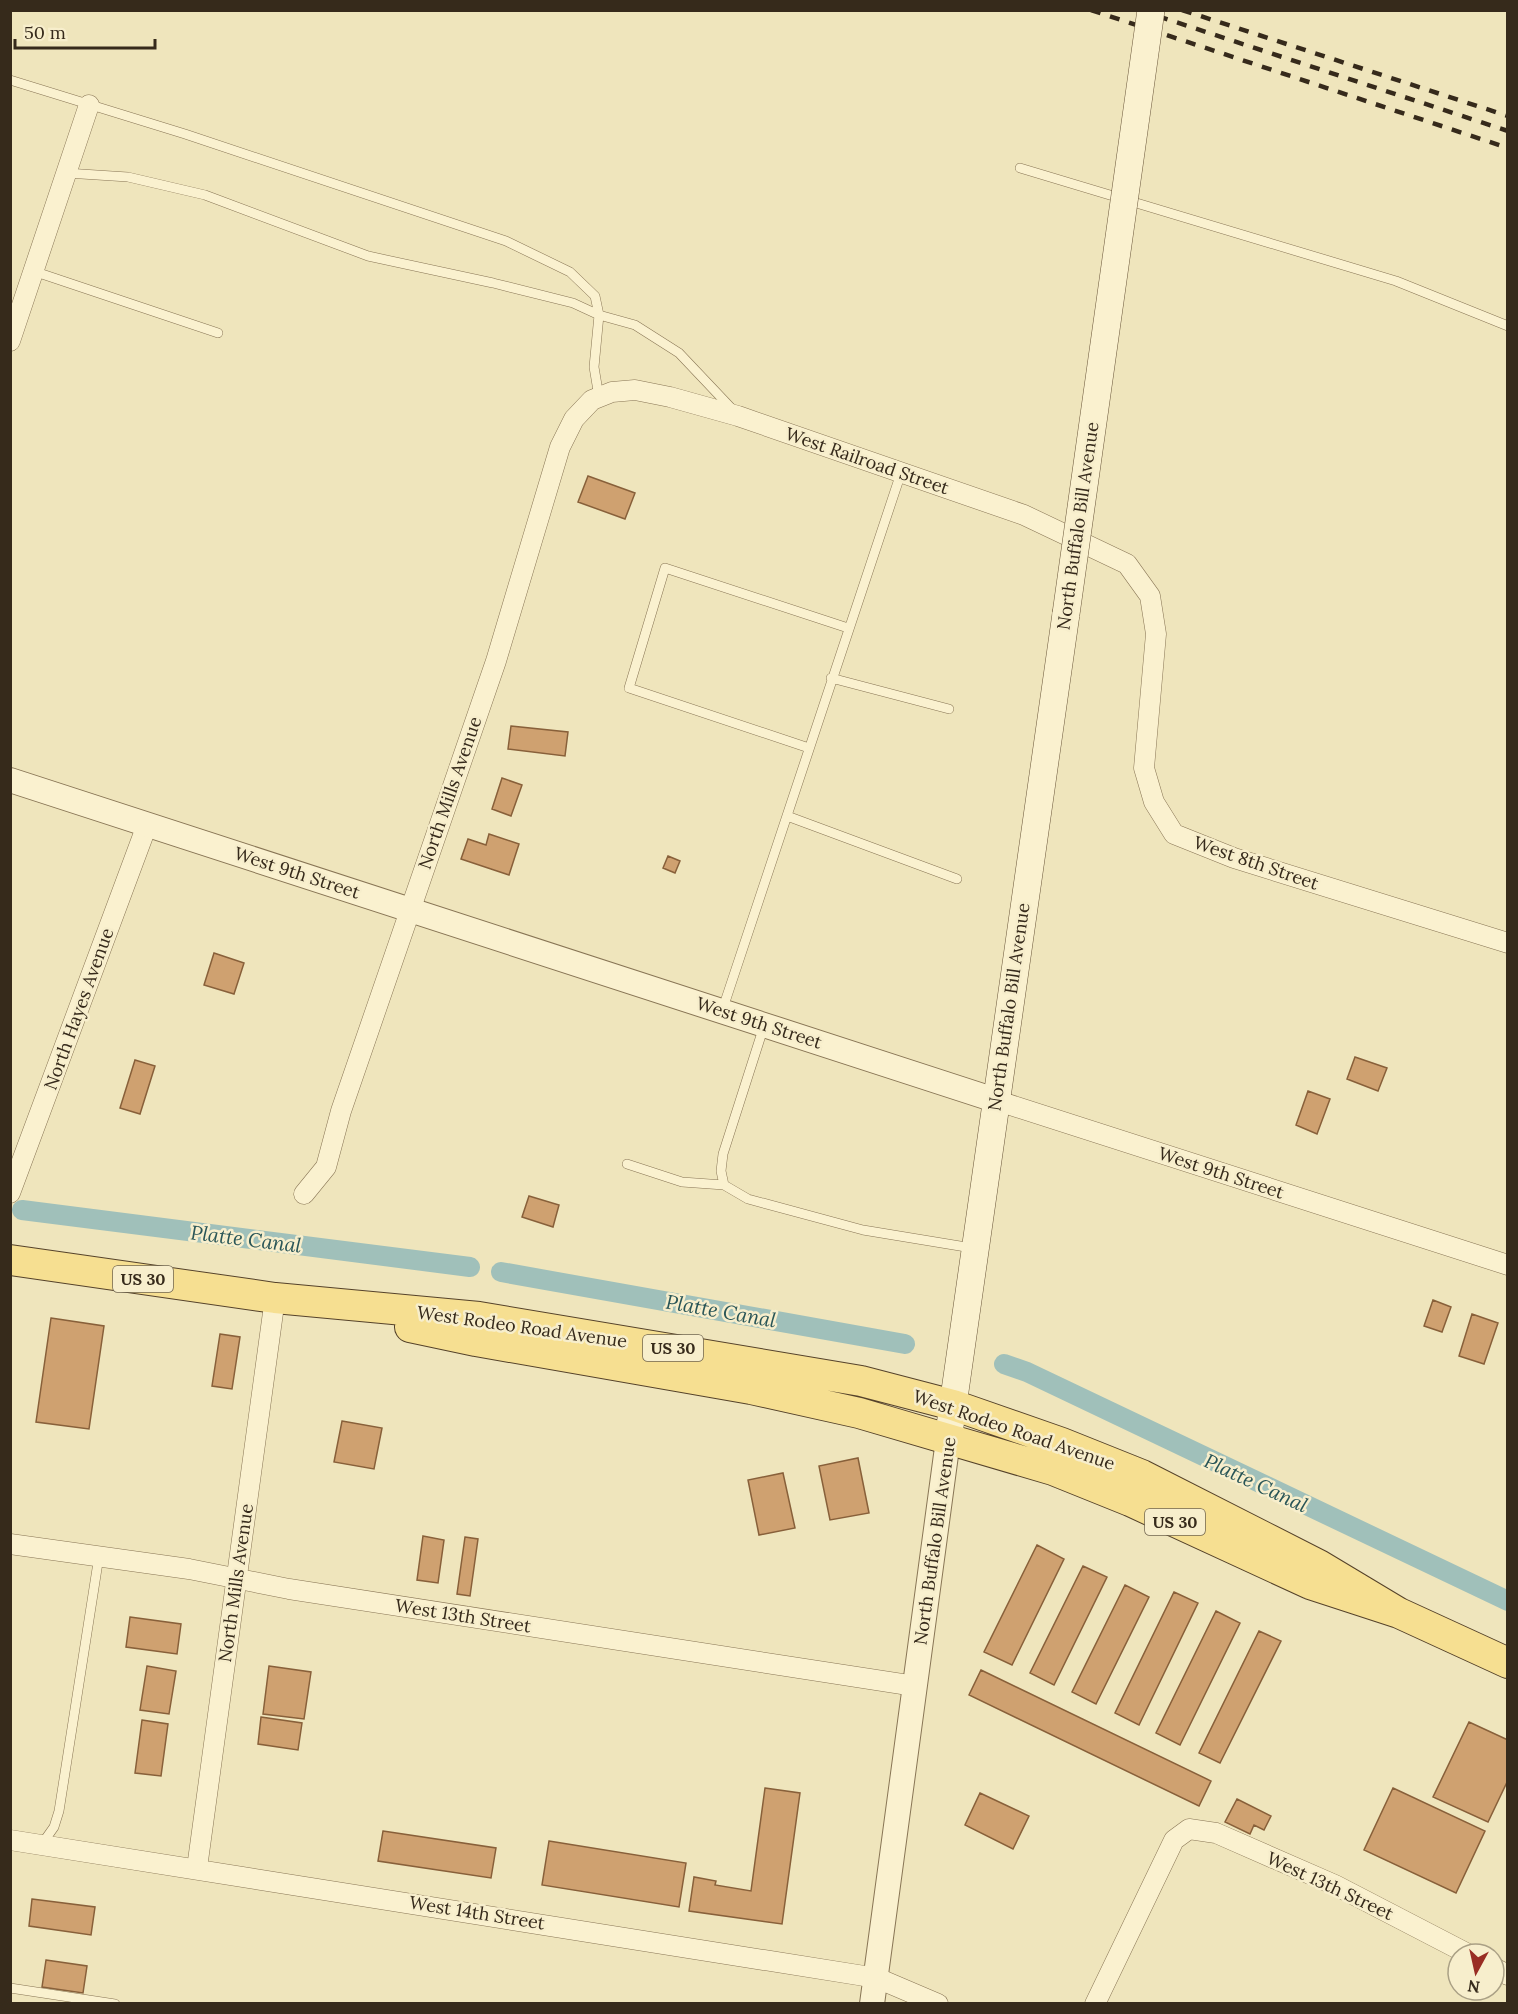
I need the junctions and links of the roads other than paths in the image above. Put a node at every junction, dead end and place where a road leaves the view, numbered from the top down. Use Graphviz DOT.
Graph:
graph roads {
  1 [pos="1151,10"];
  2 [pos="10,80"];
  3 [pos="89,105"];
  4 [pos="1020,168"];
  5 [pos="66,173"];
  6 [pos="33,271"];
  7 [pos="599,315"];
  8 [pos="1508,326"];
  9 [pos="218,333"];
  10 [pos="10,341"];
  11 [pos="599,397"];
  12 [pos="738,416"];
  13 [pos="901,473"];
  14 [pos="1126,564"];
  15 [pos="848,628"];
  16 [pos="831,678"];
  17 [pos="949,710"];
  18 [pos="809,748"];
  19 [pos="10,780"];
  20 [pos="787,816"];
  21 [pos="147,825"];
  22 [pos="957,879"];
  23 [pos="410,910"];
  24 [pos="1508,943"];
  25 [pos="722,1011"];
  26 [pos="765,1025"];
  27 [pos="995,1100"];
  28 [pos="627,1164"];
  29 [pos="724,1185"];
  30 [pos="10,1193"];
  31 [pos="304,1194"];
  32 [pos="974,1249"];
  33 [pos="10,1260"];
  34 [pos="1508,1265"];
  35 [pos="275,1298"];
  36 [pos="953,1405"];
  37 [pos="948,1440"];
  38 [pos="10,1544"];
  39 [pos="99,1556"];
  40 [pos="237,1579"];
  41 [pos="1399,1613"];
  42 [pos="1508,1664"];
  43 [pos="915,1686"];
  44 [pos="10,1840"];
  45 [pos="42,1844"];
  46 [pos="196,1868"];
  47 [pos="1446,1943"];
  48 [pos="877,1978"];
  49 [pos="10,1988"];
  50 [pos="115,2004"];
  51 [pos="872,2004"];
  52 [pos="938,2004"];
  53 [pos="1095,2004"];
  1 -- 27 [label="main road, North Buffalo Bill Avenue, bridge"];
  2 -- 3 [label="lane"];
  3 -- 5 [label="street"];
  3 -- 7 [label="lane"];
  4 -- 8 [label="lane"];
  5 -- 6 [label="street"];
  5 -- 7 [label="lane"];
  6 -- 9 [label="lane"];
  6 -- 10 [label="street"];
  7 -- 11 [label="lane"];
  7 -- 12 [label="lane"];
  11 -- 12 [label="street, West Railroad Street"];
  11 -- 23 [label="street, North Mills Avenue"];
  12 -- 13 [label="street, West Railroad Street"];
  13 -- 14 [label="street, West Railroad Street"];
  13 -- 15 [label="lane"];
  14 -- 24 [label="street, West 8th Street"];
  15 -- 16 [label="lane"];
  15 -- 18 [label="lane"];
  16 -- 17 [label="lane"];
  16 -- 18 [label="lane"];
  18 -- 20 [label="lane"];
  19 -- 21 [label="street, West 9th Street"];
  20 -- 22 [label="lane"];
  20 -- 25 [label="lane"];
  21 -- 23 [label="street, West 9th Street"];
  21 -- 30 [label="street, North Hayes Avenue"];
  23 -- 25 [label="street, West 9th Street"];
  23 -- 31 [label="street, North Mills Avenue"];
  25 -- 26 [label="street, West 9th Street"];
  26 -- 27 [label="street, West 9th Street"];
  26 -- 29 [label="lane"];
  27 -- 32 [label="main road, North Buffalo Bill Avenue"];
  27 -- 34 [label="street, West 9th Street"];
  28 -- 29 [label="lane"];
  29 -- 32 [label="lane"];
  32 -- 36 [label="main road, North Buffalo Bill Avenue"];
  33 -- 35 [label="main road, West Rodeo Road Avenue / US 30"];
  35 -- 36 [label="main road, West Rodeo Road Avenue / US 30"];
  35 -- 37 [label="main road, West Rodeo Road Avenue / US 30"];
  35 -- 40 [label="street, North Mills Avenue"];
  36 -- 37 [label="main road, North Buffalo Bill Avenue"];
  36 -- 41 [label="main road, West Rodeo Road Avenue / US 30"];
  37 -- 41 [label="main road, West Rodeo Road Avenue / US 30"];
  37 -- 43 [label="street, North Buffalo Bill Avenue"];
  38 -- 39 [label="street, West 13th Street"];
  39 -- 40 [label="street, West 13th Street"];
  39 -- 45 [label="lane"];
  40 -- 43 [label="street, West 13th Street"];
  40 -- 46 [label="street, North Mills Avenue"];
  41 -- 42 [label="main road, West Rodeo Road Avenue / US 30"];
  43 -- 48 [label="street, North Buffalo Bill Avenue"];
  44 -- 45 [label="street, West 14th Street"];
  45 -- 46 [label="street, West 14th Street"];
  46 -- 48 [label="street, West 14th Street"];
  47 -- 53 [label="street, West 13th Street"];
  48 -- 51 [label="street, North Buffalo Bill Avenue"];
  48 -- 52 [label="street, West 14th Street"];
  49 -- 50 [label="lane"];
}
